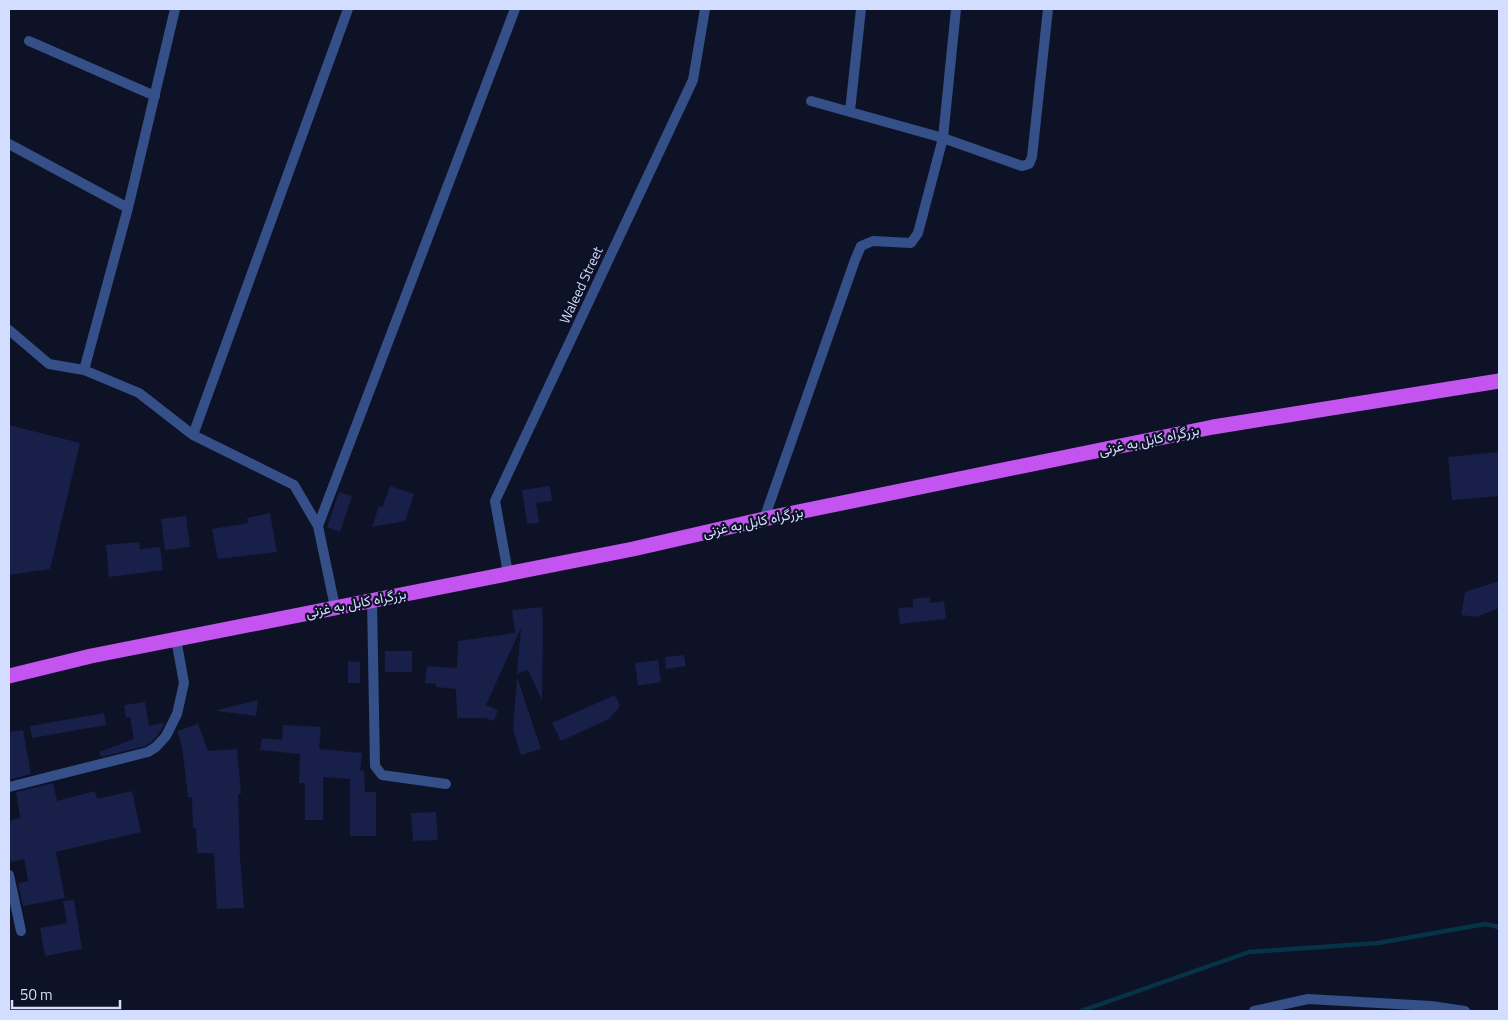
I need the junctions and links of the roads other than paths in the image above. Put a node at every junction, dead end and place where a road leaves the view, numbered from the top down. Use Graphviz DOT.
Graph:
graph roads {
  1 [pos="175,9"];
  2 [pos="348,9"];
  3 [pos="515,9"];
  4 [pos="705,9"];
  5 [pos="861,9"];
  6 [pos="956,9"];
  7 [pos="1048,9"];
  8 [pos="29,41"];
  9 [pos="155,96"];
  10 [pos="811,101"];
  11 [pos="850,111"];
  12 [pos="943,138"];
  13 [pos="9,144"];
  14 [pos="128,208"];
  15 [pos="9,330"];
  16 [pos="84,370"];
  17 [pos="1499,381"];
  18 [pos="193,436"];
  19 [pos="764,519"];
  20 [pos="318,526"];
  21 [pos="508,573"];
  22 [pos="372,600"];
  23 [pos="335,607"];
  24 [pos="176,639"];
  25 [pos="9,676"];
  26 [pos="446,784"];
  27 [pos="9,787"];
  28 [pos="9,875"];
  29 [pos="21,931"];
  30 [pos="1254,1011"];
  31 [pos="1465,1011"];
  1 -- 9 [label="street"];
  2 -- 18 [label="street"];
  3 -- 20 [label="street"];
  4 -- 21 [label="street, Waleed Street"];
  5 -- 11 [label="street"];
  6 -- 12 [label="street"];
  7 -- 12 [label="street"];
  8 -- 9 [label="street"];
  9 -- 14 [label="street"];
  10 -- 11 [label="street"];
  11 -- 12 [label="street"];
  12 -- 19 [label="street"];
  13 -- 14 [label="street"];
  14 -- 16 [label="street"];
  15 -- 16 [label="street"];
  16 -- 18 [label="street"];
  17 -- 19 [label="highway, بزرگراه کابل به غزنی"];
  18 -- 20 [label="street"];
  19 -- 21 [label="highway, بزرگراه کابل به غزنی"];
  20 -- 23 [label="street"];
  21 -- 22 [label="highway, بزرگراه کابل به غزنی"];
  22 -- 23 [label="highway, بزرگراه کابل به غزنی"];
  22 -- 26 [label="street"];
  23 -- 24 [label="highway, بزرگراه کابل به غزنی"];
  24 -- 25 [label="highway, بزرگراه کابل به غزنی"];
  24 -- 27 [label="street"];
  28 -- 29 [label="street"];
  30 -- 31 [label="street"];
}
